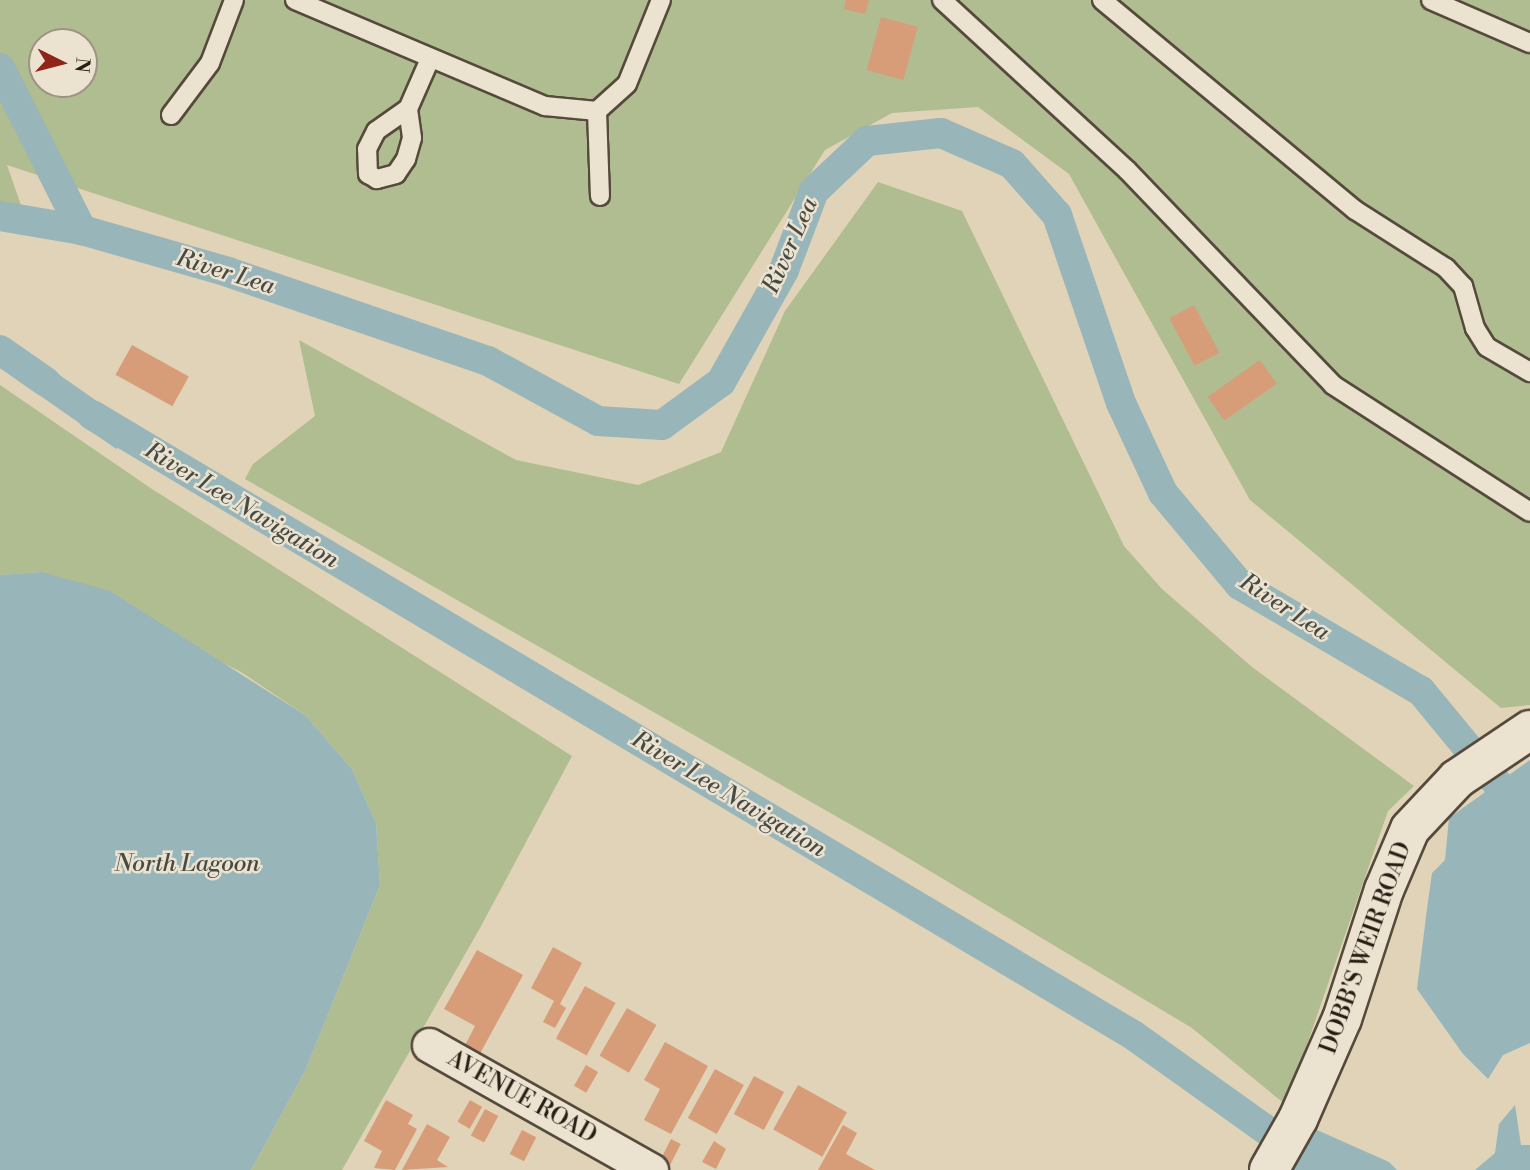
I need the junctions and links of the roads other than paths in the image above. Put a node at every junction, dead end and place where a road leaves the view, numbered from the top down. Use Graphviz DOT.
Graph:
graph roads {
  1 [pos="234,0"];
  2 [pos="295,0"];
  3 [pos="661,0"];
  4 [pos="943,0"];
  5 [pos="1102,0"];
  6 [pos="1431,0"];
  7 [pos="1530,43"];
  8 [pos="430,59"];
  9 [pos="408,109"];
  10 [pos="597,111"];
  11 [pos="171,115"];
  12 [pos="600,196"];
  13 [pos="1530,372"];
  14 [pos="1530,512"];
  15 [pos="1530,730"];
  16 [pos="429,1045"];
  17 [pos="651,1170"];
  18 [pos="1269,1170"];
  1 -- 11 [label="lane"];
  2 -- 8 [label="lane"];
  3 -- 10 [label="lane"];
  4 -- 14 [label="lane"];
  5 -- 13 [label="lane"];
  6 -- 7 [label="lane"];
  8 -- 9 [label="lane"];
  8 -- 10 [label="lane"];
  10 -- 12 [label="lane"];
  15 -- 18 [label="street, DOBB'S WEIR ROAD"];
  16 -- 17 [label="street, AVENUE ROAD"];
}
